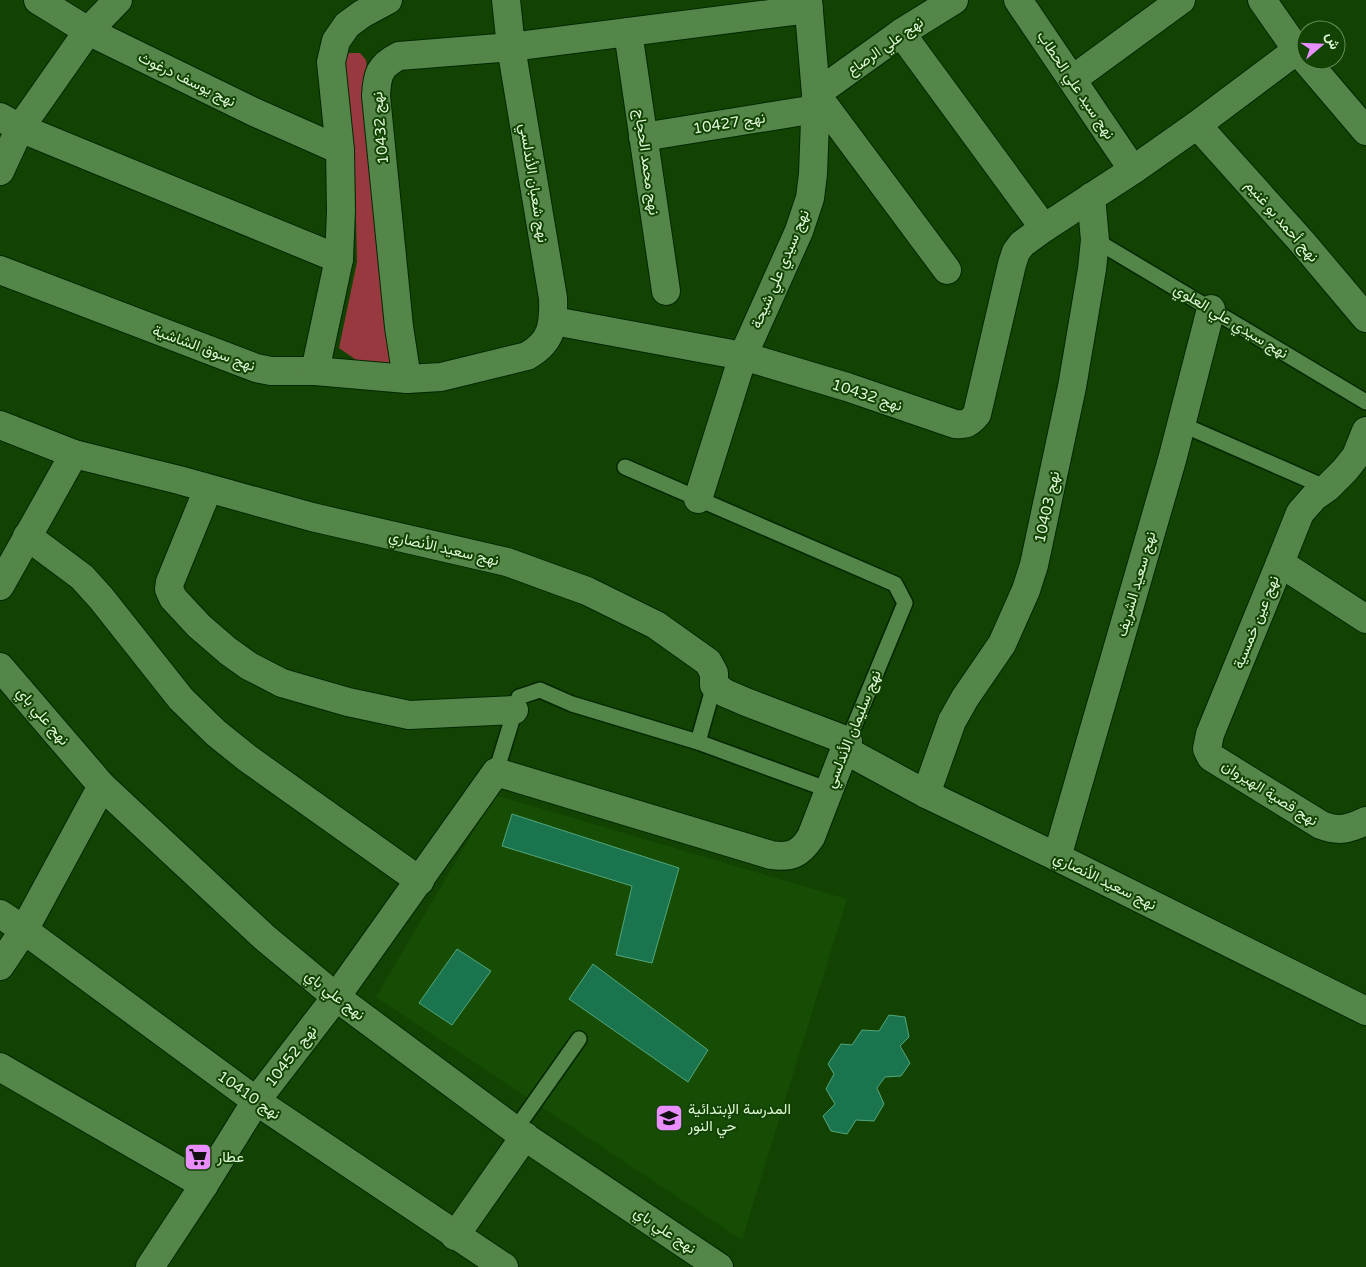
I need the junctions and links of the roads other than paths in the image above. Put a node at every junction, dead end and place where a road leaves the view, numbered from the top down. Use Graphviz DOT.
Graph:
graph roads {
  1 [pos="38,0"];
  2 [pos="118,0"];
  3 [pos="388,0"];
  4 [pos="506,0"];
  5 [pos="954,0"];
  6 [pos="1018,0"];
  7 [pos="1181,0"];
  8 [pos="1262,0"];
  9 [pos="808,4"];
  10 [pos="88,31"];
  11 [pos="628,32"];
  12 [pos="902,33"];
  13 [pos="511,47"];
  14 [pos="1296,49"];
  15 [pos="1296,51"];
  16 [pos="1314,70"];
  17 [pos="1072,79"];
  18 [pos="816,102"];
  19 [pos="10,123"];
  20 [pos="1197,124"];
  21 [pos="1366,131"];
  22 [pos="642,137"];
  23 [pos="340,150"];
  24 [pos="1133,170"];
  25 [pos="0,171"];
  26 [pos="1091,197"];
  27 [pos="1044,228"];
  28 [pos="1095,240"];
  29 [pos="339,259"];
  30 [pos="0,270"];
  31 [pos="946,270"];
  32 [pos="666,291"];
  33 [pos="1211,309"];
  34 [pos="1366,318"];
  35 [pos="554,321"];
  36 [pos="743,356"];
  37 [pos="314,371"];
  38 [pos="406,379"];
  39 [pos="1366,402"];
  40 [pos="1181,424"];
  41 [pos="0,425"];
  42 [pos="1366,430"];
  43 [pos="74,454"];
  44 [pos="625,467"];
  45 [pos="1327,488"];
  46 [pos="208,489"];
  47 [pos="698,498"];
  48 [pos="27,536"];
  49 [pos="1280,563"];
  50 [pos="0,586"];
  51 [pos="1366,619"];
  52 [pos="0,667"];
  53 [pos="714,684"];
  54 [pos="514,710"];
  55 [pos="698,742"];
  56 [pos="846,745"];
  57 [pos="1207,750"];
  58 [pos="496,772"];
  59 [pos="102,786"];
  60 [pos="829,790"];
  61 [pos="926,794"];
  62 [pos="1366,820"];
  63 [pos="1057,857"];
  64 [pos="420,881"];
  65 [pos="0,914"];
  66 [pos="24,930"];
  67 [pos="0,966"];
  68 [pos="336,997"];
  69 [pos="1366,1011"];
  70 [pos="579,1039"];
  71 [pos="0,1067"];
  72 [pos="256,1101"];
  73 [pos="520,1133"];
  74 [pos="204,1185"];
  75 [pos="455,1236"];
  76 [pos="486,1262"];
  77 [pos="150,1267"];
  78 [pos="719,1267"];
  1 -- 10 [label="street, نهج يوسف درغوث"];
  2 -- 10 [label="street"];
  3 -- 23 [label="street"];
  4 -- 13 [label="street, نهج شعبان الأندلسي"];
  5 -- 12 [label="street, نهج علي الرصاع"];
  6 -- 17 [label="street, نهج سيد علي الحطاب"];
  7 -- 17 [label="street"];
  8 -- 14 [label="street"];
  9 -- 11 [label="street, نهج 10432"];
  9 -- 18 [label="street, نهج سيدي علي شيحة"];
  10 -- 19 [label="street"];
  10 -- 23 [label="street, نهج يوسف درغوث"];
  11 -- 13 [label="street, نهج 10432"];
  11 -- 22 [label="street, نهج محمد الحجاج"];
  12 -- 18 [label="street, نهج علي الرصاع"];
  12 -- 27 [label="street"];
  13 -- 35 [label="street, نهج شعبان الأندلسي"];
  13 -- 38 [label="street, نهج 10432"];
  15 -- 20 [label="street"];
  16 -- 21 [label="street"];
  17 -- 24 [label="street, نهج سيد علي الحطاب"];
  18 -- 22 [label="street, نهج 10427"];
  18 -- 31 [label="street"];
  18 -- 36 [label="street, نهج سيدي علي شيحة"];
  19 -- 25 [label="street"];
  19 -- 29 [label="street"];
  20 -- 24 [label="street"];
  20 -- 34 [label="street, نهج أحمد بو غنيم"];
  22 -- 32 [label="street, نهج محمد الحجاج"];
  23 -- 29 [label="street"];
  24 -- 26 [label="street"];
  26 -- 27 [label="street"];
  26 -- 28 [label="street, نهج 10403"];
  27 -- 36 [label="street, نهج 10432"];
  28 -- 33 [label="lane, نهج سيدي علي العلوي"];
  28 -- 61 [label="street, نهج 10403"];
  29 -- 37 [label="street"];
  30 -- 37 [label="street, نهج سوق الشاشية"];
  33 -- 39 [label="lane, نهج سيدي علي العلوي"];
  33 -- 40 [label="street, نهج سعيد الشريف"];
  35 -- 36 [label="street, نهج 10432"];
  35 -- 38 [label="street, نهج شعبان الأندلسي"];
  36 -- 47 [label="street, نهج سيدي علي شيحة"];
  37 -- 38 [label="street, نهج سوق الشاشية"];
  40 -- 45 [label="lane"];
  40 -- 63 [label="street, نهج سعيد الشريف"];
  41 -- 43 [label="street, نهج سعيد الأنصاري"];
  42 -- 45 [label="street"];
  43 -- 46 [label="street, نهج سعيد الأنصاري"];
  43 -- 48 [label="street"];
  44 -- 47 [label="lane, نهج سليمان الأندلسي"];
  45 -- 49 [label="street"];
  46 -- 53 [label="street, نهج سعيد الأنصاري"];
  46 -- 54 [label="street"];
  47 -- 56 [label="lane, نهج سليمان الأندلسي"];
  48 -- 50 [label="street"];
  48 -- 64 [label="street"];
  49 -- 51 [label="street, نهج عين خمسية"];
  49 -- 57 [label="street, نهج عين خمسية"];
  52 -- 59 [label="street, نهج علي باي"];
  53 -- 55 [label="lane"];
  53 -- 56 [label="street, نهج سعيد الأنصاري"];
  54 -- 55 [label="lane"];
  54 -- 58 [label="lane"];
  55 -- 60 [label="lane"];
  56 -- 60 [label="street, نهج سليمان الأندلسي"];
  56 -- 61 [label="street, نهج سعيد الأنصاري"];
  57 -- 62 [label="street, نهج قصية الهيروان"];
  58 -- 60 [label="street, نهج سليمان الأندلسي"];
  58 -- 64 [label="street, نهج 10452"];
  59 -- 66 [label="street"];
  59 -- 68 [label="street, نهج علي باي"];
  61 -- 63 [label="street, نهج سعيد الأنصاري"];
  63 -- 69 [label="street, نهج سعيد الأنصاري"];
  64 -- 68 [label="street, نهج 10452"];
  65 -- 66 [label="street, نهج 10410"];
  66 -- 67 [label="street"];
  66 -- 72 [label="street, نهج 10410"];
  68 -- 72 [label="street, نهج 10452"];
  68 -- 73 [label="street, نهج علي باي"];
  70 -- 73 [label="lane"];
  71 -- 74 [label="street"];
  72 -- 74 [label="street, نهج 10452"];
  72 -- 75 [label="street, نهج 10410"];
  73 -- 75 [label="street"];
  73 -- 78 [label="street, نهج علي باي"];
  74 -- 77 [label="street, نهج 10452"];
  75 -- 76 [label="street, نهج 10410"];
}
